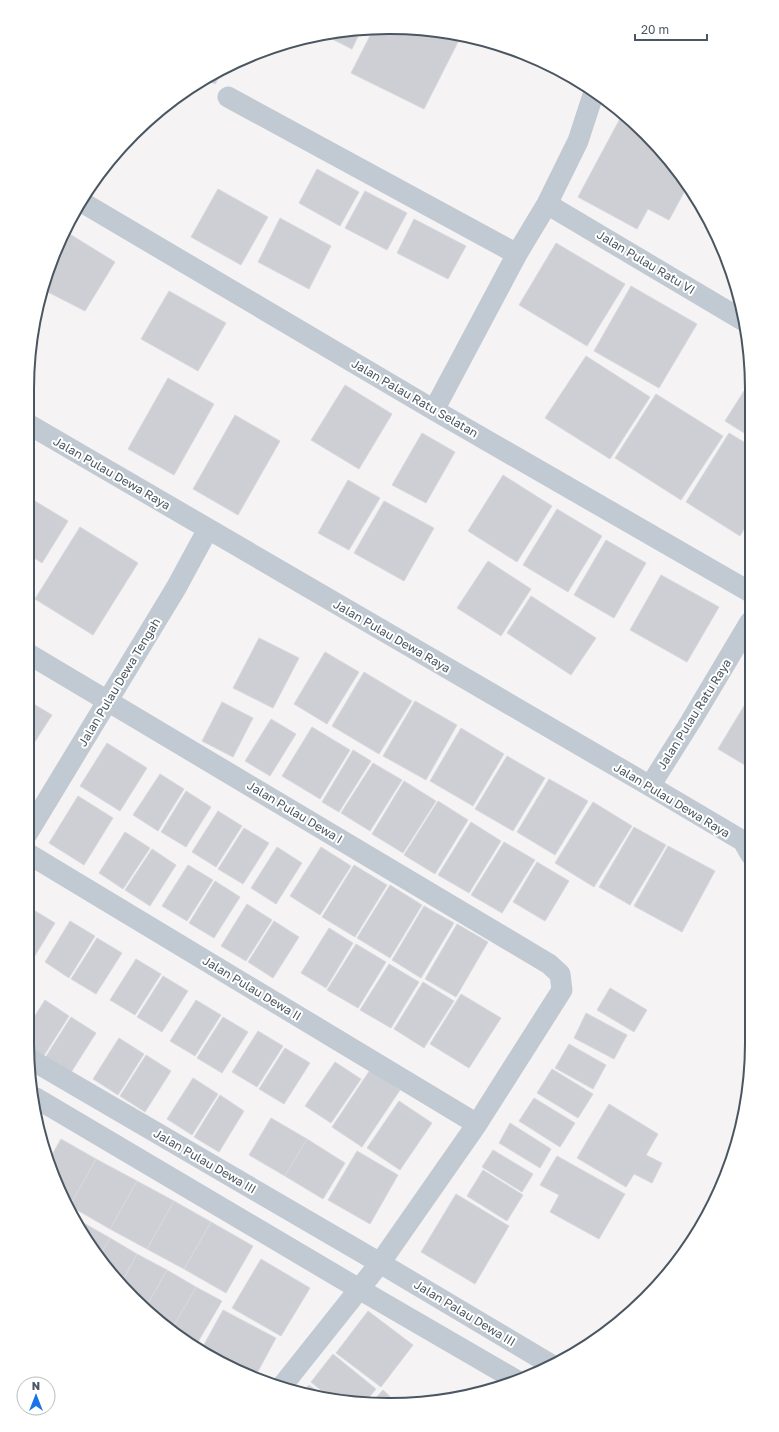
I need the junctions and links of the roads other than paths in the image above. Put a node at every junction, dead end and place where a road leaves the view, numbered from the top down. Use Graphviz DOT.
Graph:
graph roads {
  1 [pos="228,97"];
  2 [pos="592,98"];
  3 [pos="547,204"];
  4 [pos="86,205"];
  5 [pos="517,254"];
  6 [pos="737,317"];
  7 [pos="434,410"];
  8 [pos="34,428"];
  9 [pos="208,529"];
  10 [pos="745,589"];
  11 [pos="745,630"];
  12 [pos="34,657"];
  13 [pos="107,700"];
  14 [pos="650,786"];
  15 [pos="34,822"];
  16 [pos="745,844"];
  17 [pos="34,857"];
  18 [pos="35,1062"];
  19 [pos="39,1100"];
  20 [pos="476,1124"];
  21 [pos="380,1263"];
  22 [pos="359,1290"];
  23 [pos="546,1362"];
  24 [pos="510,1377"];
  25 [pos="285,1382"];
  1 -- 5 [label="street"];
  2 -- 3 [label="street"];
  3 -- 5 [label="street"];
  3 -- 6 [label="street, Jalan Pulau Ratu VI"];
  4 -- 7 [label="street, Jalan Palau Ratu Selatan"];
  5 -- 7 [label="street"];
  7 -- 10 [label="street, Jalan Palau Ratu Selatan"];
  8 -- 9 [label="street, Jalan Pulau Dewa Raya"];
  9 -- 13 [label="street, Jalan Pulau Dewa Tengah"];
  9 -- 14 [label="street, Jalan Pulau Dewa Raya"];
  11 -- 14 [label="street, Jalan Pulau Ratu Raya"];
  12 -- 13 [label="street, Jalan Pulau Dewa I"];
  13 -- 15 [label="street, Jalan Pulau Dewa Tengah"];
  13 -- 20 [label="street, Jalan Pulau Dewa I"];
  14 -- 16 [label="street, Jalan Pulau Dewa Raya"];
  17 -- 20 [label="street, Jalan Pulau Dewa II"];
  18 -- 21 [label="street, Jalan Pulau Dewa III"];
  19 -- 22 [label="street"];
  20 -- 21 [label="street"];
  21 -- 22 [label="street"];
  21 -- 23 [label="street, Jalan Palau Dewa III"];
  22 -- 24 [label="street"];
  22 -- 25 [label="street"];
}
